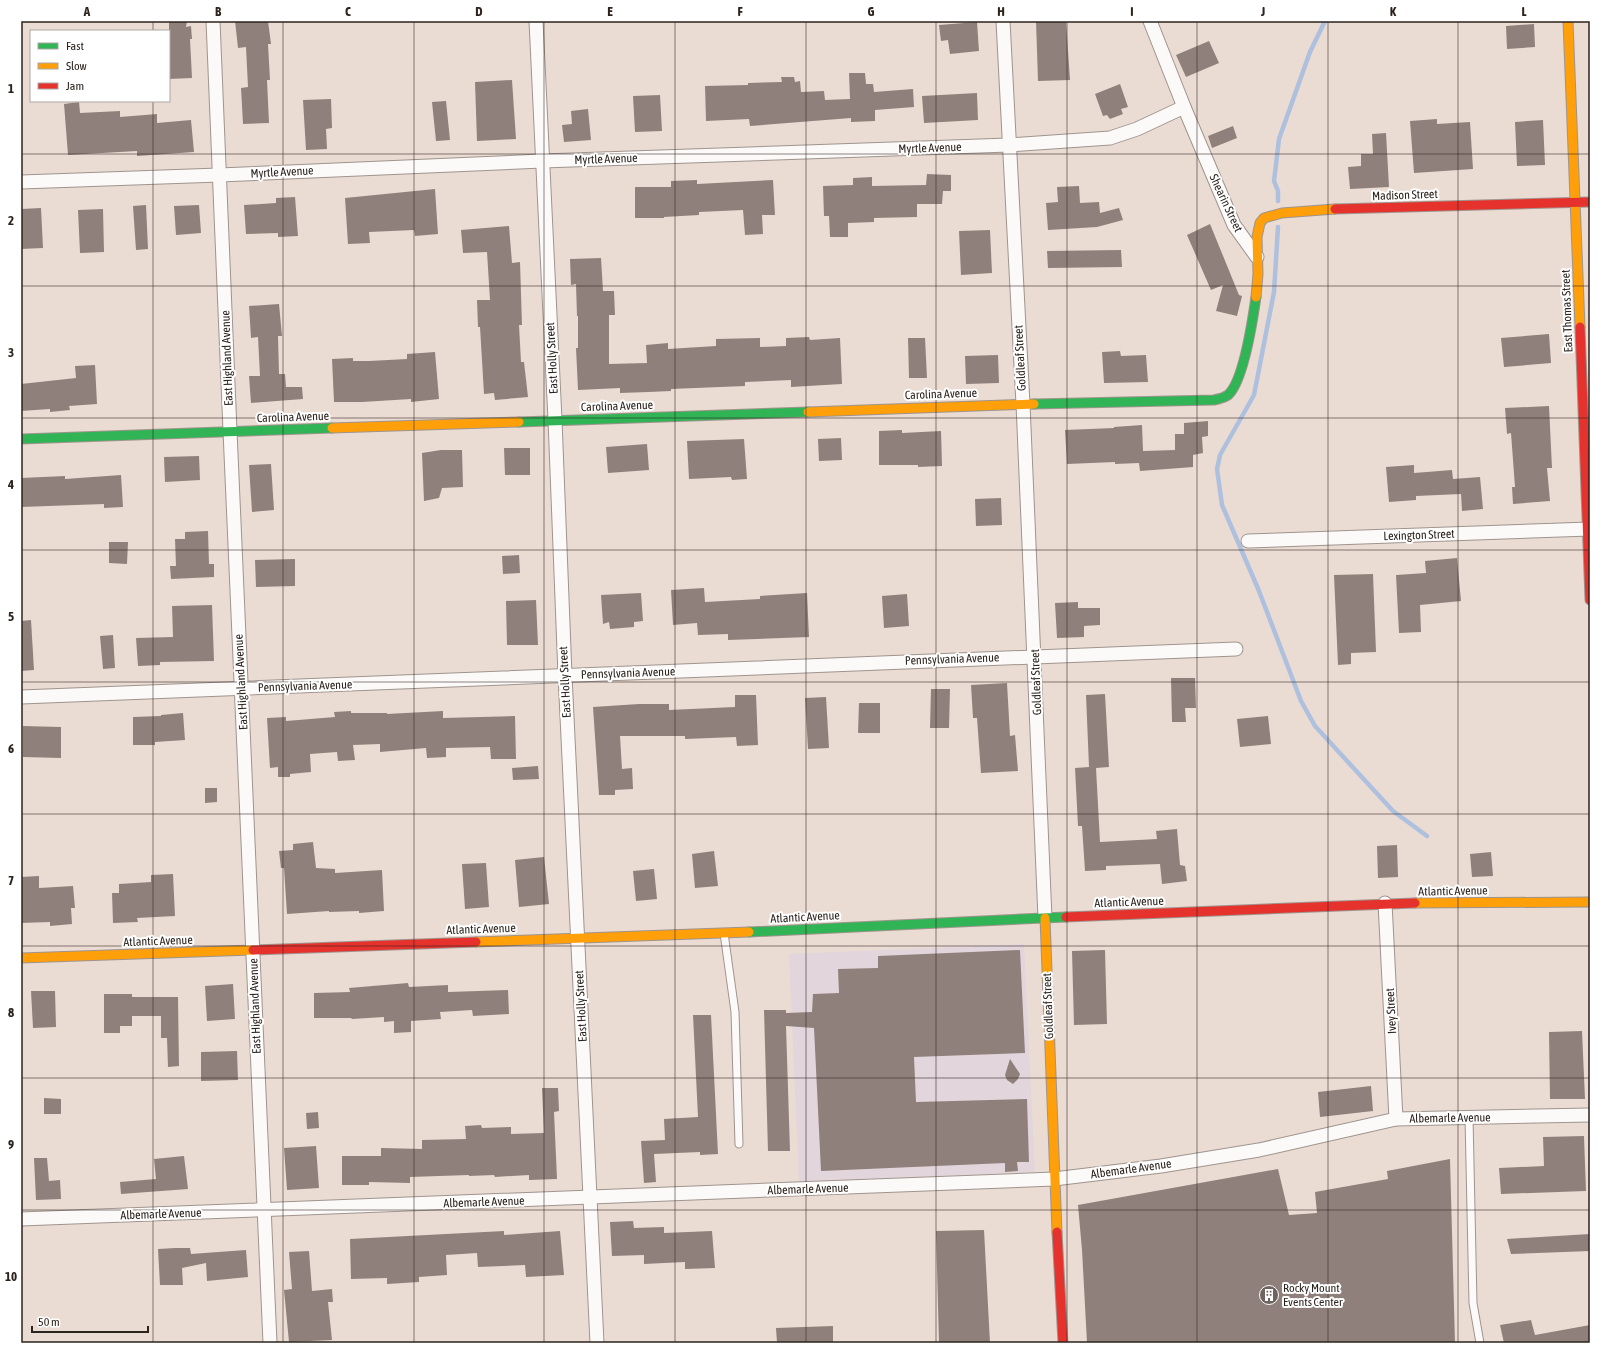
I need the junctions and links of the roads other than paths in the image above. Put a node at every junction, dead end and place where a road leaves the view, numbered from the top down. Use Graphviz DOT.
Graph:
graph roads {
  1 [pos="213,21"];
  2 [pos="536,21"];
  3 [pos="1003,21"];
  4 [pos="1150,21"];
  5 [pos="1568,21"];
  6 [pos="1184,107"];
  7 [pos="1009,145"];
  8 [pos="542,161"];
  9 [pos="219,175"];
  10 [pos="21,182"];
  11 [pos="1575,202"];
  12 [pos="1590,202"];
  13 [pos="1258,258"];
  14 [pos="1023,404"];
  15 [pos="555,420"];
  16 [pos="230,431"];
  17 [pos="21,439"];
  18 [pos="1589,529"];
  19 [pos="1248,541"];
  20 [pos="1590,600"];
  21 [pos="1236,649"];
  22 [pos="1035,656"];
  23 [pos="565,675"];
  24 [pos="241,689"];
  25 [pos="21,697"];
  26 [pos="1590,902"];
  27 [pos="1385,903"];
  28 [pos="1045,918"];
  29 [pos="724,933"];
  30 [pos="578,938"];
  31 [pos="253,950"];
  32 [pos="21,958"];
  33 [pos="1590,1115"];
  34 [pos="1469,1117"];
  35 [pos="1396,1119"];
  36 [pos="739,1144"];
  37 [pos="1054,1179"];
  38 [pos="589,1198"];
  39 [pos="264,1211"];
  40 [pos="21,1219"];
  41 [pos="270,1343"];
  42 [pos="596,1343"];
  43 [pos="1063,1343"];
  44 [pos="1480,1343"];
  1 -- 9 [label="street, East Highland Avenue"];
  2 -- 8 [label="street, East Holly Street"];
  3 -- 7 [label="street, Goldleaf Street"];
  4 -- 6 [label="street, Shearin Street"];
  5 -- 11 [label="main road, East Thomas Street"];
  6 -- 7 [label="street, Myrtle Avenue"];
  6 -- 13 [label="street, Shearin Street"];
  7 -- 8 [label="street, Myrtle Avenue"];
  7 -- 14 [label="street, Goldleaf Street"];
  8 -- 9 [label="street, Myrtle Avenue"];
  8 -- 15 [label="street, East Holly Street"];
  9 -- 10 [label="street, Myrtle Avenue"];
  9 -- 16 [label="street, East Highland Avenue"];
  11 -- 12 [label="main road, Madison Street"];
  11 -- 13 [label="main road, Madison Street"];
  11 -- 18 [label="main road, East Thomas Street"];
  13 -- 14 [label="main road, Carolina Avenue"];
  14 -- 15 [label="main road, Carolina Avenue"];
  14 -- 22 [label="street, Goldleaf Street"];
  15 -- 16 [label="main road, Carolina Avenue"];
  15 -- 23 [label="street, East Holly Street"];
  16 -- 17 [label="main road, Carolina Avenue"];
  16 -- 24 [label="street, East Highland Avenue"];
  18 -- 19 [label="street, Lexington Street"];
  18 -- 20 [label="main road, East Thomas Street"];
  21 -- 22 [label="street, Pennsylvania Avenue"];
  22 -- 23 [label="street, Pennsylvania Avenue"];
  22 -- 28 [label="street, Goldleaf Street"];
  23 -- 24 [label="street, Pennsylvania Avenue"];
  23 -- 30 [label="street, East Holly Street"];
  24 -- 25 [label="street, Pennsylvania Avenue"];
  24 -- 31 [label="street, East Highland Avenue"];
  26 -- 27 [label="main road, Atlantic Avenue"];
  27 -- 28 [label="main road, Atlantic Avenue"];
  27 -- 35 [label="street, Ivey Street"];
  28 -- 29 [label="main road, Atlantic Avenue"];
  28 -- 37 [label="main road, Goldleaf Street"];
  29 -- 30 [label="main road, Atlantic Avenue"];
  29 -- 36 [label="lane"];
  30 -- 31 [label="main road, Atlantic Avenue"];
  30 -- 38 [label="street, East Holly Street"];
  31 -- 32 [label="main road, Atlantic Avenue"];
  31 -- 39 [label="street, East Highland Avenue"];
  33 -- 34 [label="street, Albemarle Avenue"];
  34 -- 35 [label="street, Albemarle Avenue"];
  34 -- 44 [label="lane"];
  35 -- 37 [label="street, Albemarle Avenue"];
  37 -- 38 [label="street, Albemarle Avenue"];
  37 -- 43 [label="main road, Goldleaf Street"];
  38 -- 39 [label="street, Albemarle Avenue"];
  38 -- 42 [label="street, East Holly Street"];
  39 -- 40 [label="street, Albemarle Avenue"];
  39 -- 41 [label="street, East Highland Avenue"];
}
